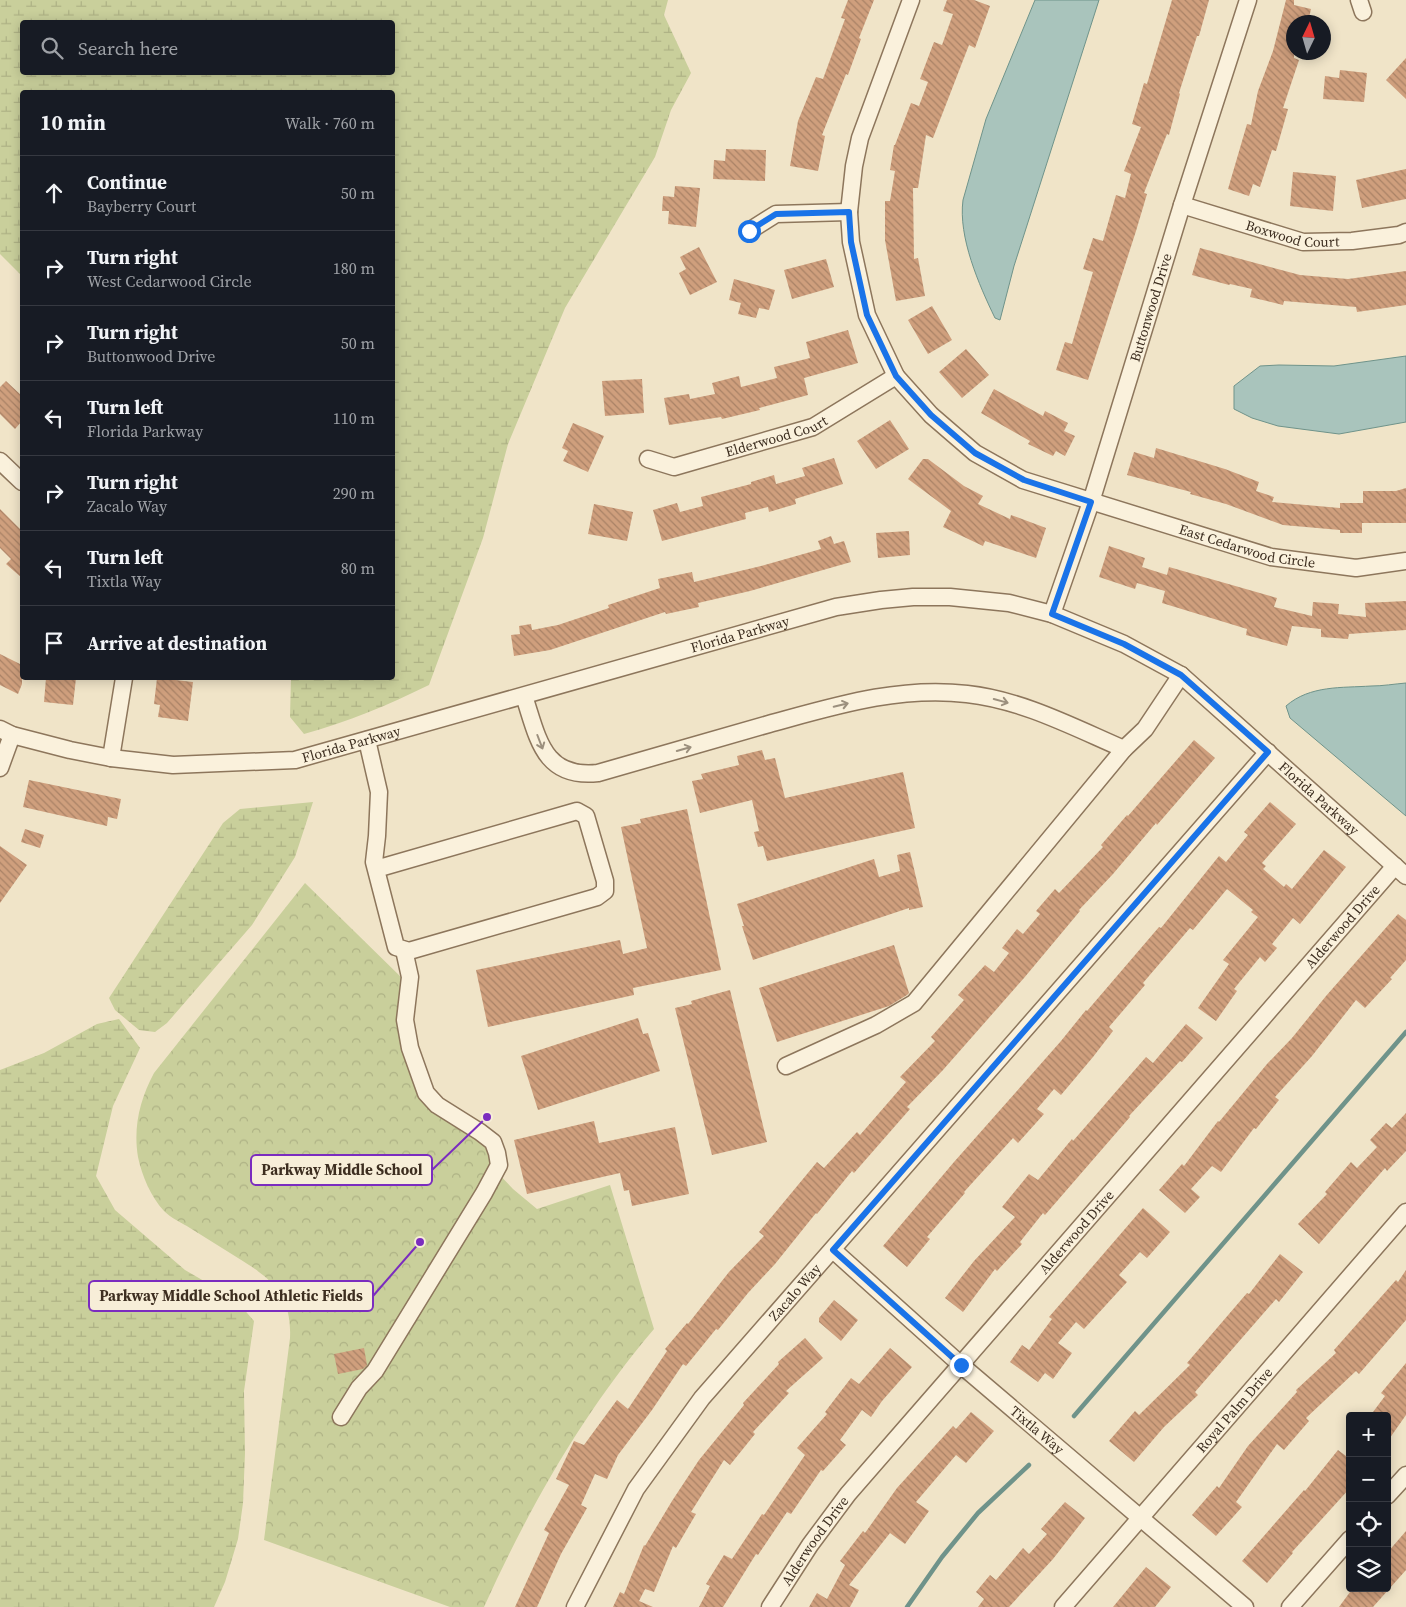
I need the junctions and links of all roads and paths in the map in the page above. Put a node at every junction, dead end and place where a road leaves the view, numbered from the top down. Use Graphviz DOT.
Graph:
graph roads {
  1 [pos="911,0"];
  2 [pos="1248,0"];
  3 [pos="1182,206"];
  4 [pos="849,212"];
  5 [pos="749,231"];
  6 [pos="1406,232"];
  7 [pos="896,376"];
  8 [pos="648,459"];
  9 [pos="0,461"];
  10 [pos="20,480"];
  11 [pos="1091,502"];
  12 [pos="1406,561"];
  13 [pos="1052,614"];
  14 [pos="1181,675"];
  15 [pos="124,680"];
  16 [pos="524,696"];
  17 [pos="6,732"];
  18 [pos="367,740"];
  19 [pos="1124,749"];
  20 [pos="1268,752"];
  21 [pos="111,758"];
  22 [pos="0,768"];
  23 [pos="376,869"];
  24 [pos="1400,871"];
  25 [pos="404,950"];
  26 [pos="786,1066"];
  27 [pos="1406,1212"];
  28 [pos="833,1250"];
  29 [pos="961,1365"];
  30 [pos="341,1417"];
  31 [pos="1406,1475"];
  32 [pos="1391,1492"];
  33 [pos="1140,1519"];
  34 [pos="1346,1544"];
  35 [pos="575,1607"];
  36 [pos="770,1607"];
  37 [pos="1063,1607"];
  38 [pos="1245,1607"];
  39 [pos="1290,1607"];
  1 -- 4 [label="street, East Cedarwood Circle"];
  2 -- 3 [label="street, Buttonwood Drive"];
  3 -- 6 [label="street, Boxwood Court"];
  3 -- 11 [label="street, Buttonwood Drive"];
  4 -- 5 [label="street"];
  4 -- 7 [label="street, East Cedarwood Circle"];
  7 -- 8 [label="street, Elderwood Court"];
  7 -- 11 [label="street, East Cedarwood Circle"];
  9 -- 10 [label="street"];
  11 -- 12 [label="street, East Cedarwood Circle"];
  11 -- 13 [label="street, Buttonwood Drive"];
  13 -- 14 [label="street, Florida Parkway"];
  13 -- 16 [label="street, Florida Parkway"];
  14 -- 19 [label="street"];
  14 -- 20 [label="street, Florida Parkway"];
  15 -- 21 [label="street"];
  16 -- 18 [label="street, Florida Parkway"];
  16 -- 19 [label="street, one-way"];
  17 -- 21 [label="street, Florida Parkway"];
  17 -- 22 [label="street"];
  18 -- 21 [label="street, Florida Parkway"];
  18 -- 23 [label="street"];
  19 -- 26 [label="street"];
  20 -- 24 [label="street, Florida Parkway"];
  20 -- 28 [label="street, Zacalo Way"];
  23 -- 25 [label="street"];
  23 -- 25 [label="street"];
  24 -- 29 [label="street, Alderwood Drive"];
  25 -- 30 [label="street"];
  27 -- 33 [label="street, Royal Palm Drive"];
  28 -- 29 [label="street, Tixtla Way"];
  28 -- 35 [label="street, Zacalo Way"];
  29 -- 33 [label="street, Tixtla Way"];
  29 -- 36 [label="street, Alderwood Drive"];
  31 -- 32 [label="street"];
  33 -- 37 [label="street, Royal Palm Drive"];
  33 -- 38 [label="street, Tixtla Way"];
  34 -- 39 [label="street"];
}
